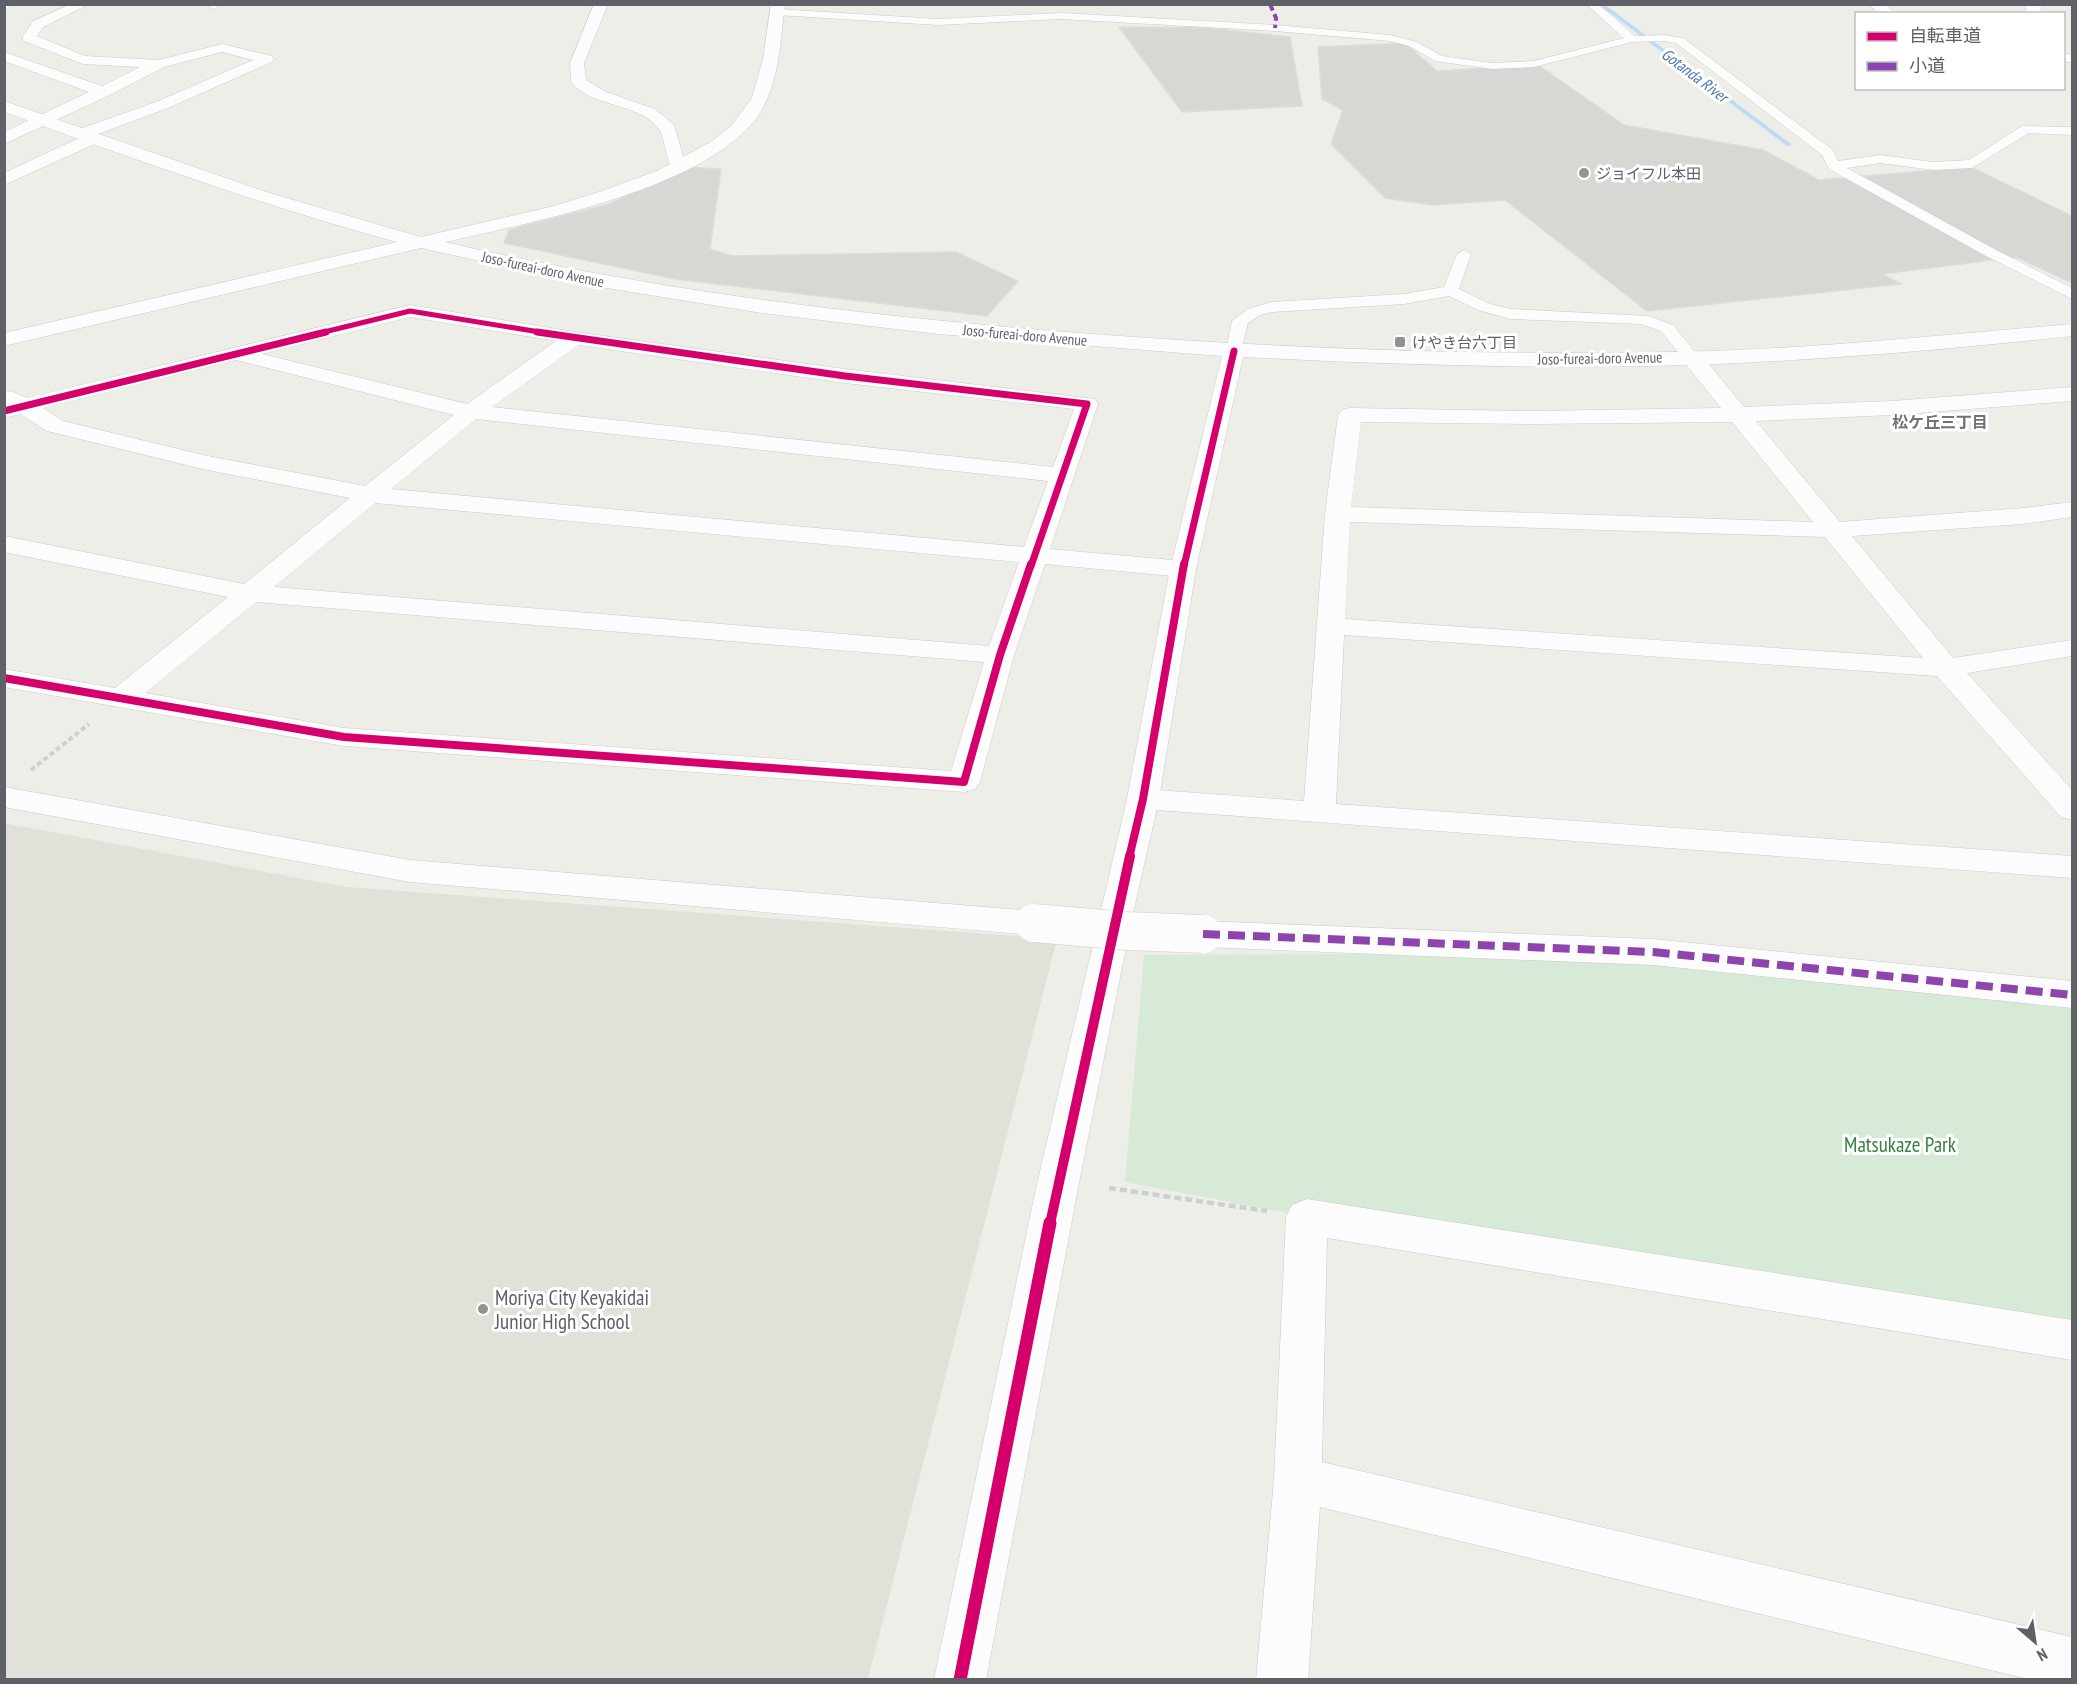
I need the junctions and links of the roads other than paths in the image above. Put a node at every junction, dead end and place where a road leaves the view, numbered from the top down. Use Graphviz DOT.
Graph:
graph roads {
  1 [pos="9,4"];
  2 [pos="83,4"];
  3 [pos="601,4"];
  4 [pos="1591,4"];
  5 [pos="4,6"];
  6 [pos="777,8"];
  7 [pos="1632,39"];
  8 [pos="4,56"];
  9 [pos="159,64"];
  10 [pos="105,92"];
  11 [pos="4,106"];
  12 [pos="44,120"];
  13 [pos="2073,131"];
  14 [pos="88,136"];
  15 [pos="4,139"];
  16 [pos="679,165"];
  17 [pos="1834,166"];
  18 [pos="4,180"];
  19 [pos="420,242"];
  20 [pos="1464,255"];
  21 [pos="1451,291"];
  22 [pos="2073,294"];
  23 [pos="2073,330"];
  24 [pos="575,338"];
  25 [pos="4,340"];
  26 [pos="1234,351"];
  27 [pos="236,354"];
  28 [pos="1691,357"];
  29 [pos="2073,394"];
  30 [pos="10,403"];
  31 [pos="471,412"];
  32 [pos="1739,416"];
  33 [pos="1063,475"];
  34 [pos="370,495"];
  35 [pos="2073,509"];
  36 [pos="1338,514"];
  37 [pos="1833,530"];
  38 [pos="4,543"];
  39 [pos="1036,555"];
  40 [pos="1183,569"];
  41 [pos="251,593"];
  42 [pos="1331,626"];
  43 [pos="2073,648"];
  44 [pos="1000,655"];
  45 [pos="1946,668"];
  46 [pos="4,678"];
  47 [pos="122,698"];
  48 [pos="14,787"];
  49 [pos="1143,799"];
  50 [pos="2073,810"];
  51 [pos="1319,813"];
  52 [pos="2073,867"];
  53 [pos="2073,995"];
  54 [pos="2073,1340"];
  55 [pos="1298,1479"];
  56 [pos="2073,1663"];
  57 [pos="960,1680"];
  58 [pos="1282,1680"];
  1 -- 5 [label="street"];
  2 -- 9 [label="street"];
  3 -- 16 [label="street"];
  4 -- 7 [label="lane"];
  6 -- 7 [label="lane"];
  6 -- 16 [label="street"];
  7 -- 17 [label="lane"];
  8 -- 10 [label="street"];
  9 -- 10 [label="street"];
  9 -- 14 [label="street"];
  10 -- 12 [label="street"];
  11 -- 12 [label="street, Joso-fureai-doro Avenue"];
  12 -- 14 [label="street, Joso-fureai-doro Avenue"];
  12 -- 15 [label="street"];
  13 -- 17 [label="lane"];
  14 -- 18 [label="street"];
  14 -- 19 [label="street, Joso-fureai-doro Avenue"];
  16 -- 19 [label="street"];
  17 -- 22 [label="lane"];
  19 -- 25 [label="street"];
  19 -- 26 [label="street, Joso-fureai-doro Avenue"];
  20 -- 21 [label="lane"];
  21 -- 26 [label="lane"];
  21 -- 28 [label="lane"];
  23 -- 28 [label="street, Joso-fureai-doro Avenue"];
  24 -- 27 [label="street"];
  24 -- 31 [label="street"];
  24 -- 33 [label="street"];
  26 -- 28 [label="street, Joso-fureai-doro Avenue"];
  26 -- 40 [label="street"];
  27 -- 30 [label="street"];
  27 -- 31 [label="street"];
  28 -- 32 [label="street"];
  29 -- 32 [label="street"];
  30 -- 34 [label="street"];
  31 -- 33 [label="street"];
  31 -- 34 [label="street"];
  32 -- 36 [label="street"];
  32 -- 37 [label="street"];
  33 -- 39 [label="street"];
  34 -- 39 [label="street"];
  34 -- 41 [label="street"];
  35 -- 37 [label="street"];
  36 -- 37 [label="street"];
  36 -- 42 [label="street"];
  37 -- 45 [label="street"];
  38 -- 41 [label="street"];
  39 -- 40 [label="street"];
  39 -- 44 [label="street"];
  40 -- 49 [label="street"];
  41 -- 44 [label="street"];
  41 -- 47 [label="street"];
  42 -- 45 [label="street"];
  42 -- 51 [label="street"];
  43 -- 45 [label="street"];
  44 -- 47 [label="street"];
  45 -- 50 [label="street"];
  46 -- 47 [label="street"];
  48 -- 53 [label="street, bridge"];
  49 -- 51 [label="street"];
  49 -- 57 [label="street"];
  51 -- 52 [label="street"];
  54 -- 55 [label="street"];
  55 -- 56 [label="street"];
  55 -- 58 [label="street"];
}
